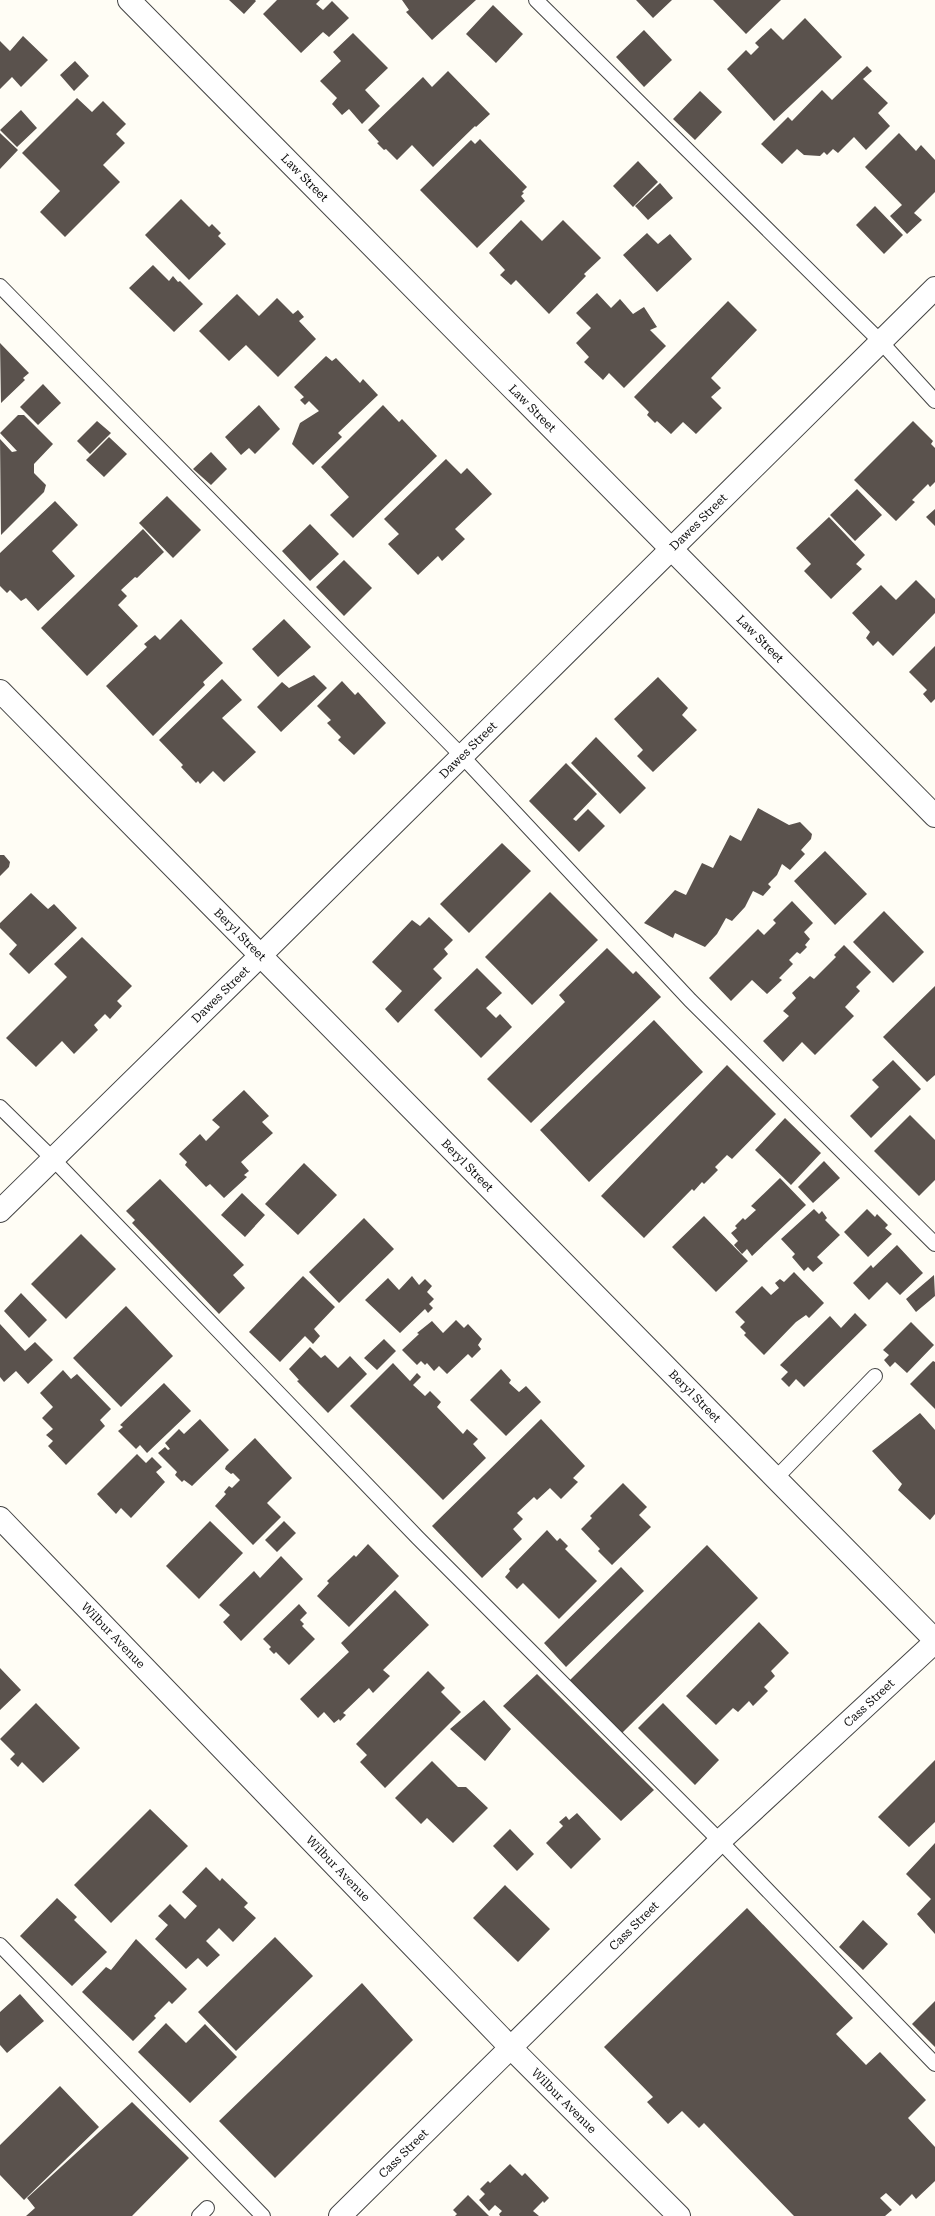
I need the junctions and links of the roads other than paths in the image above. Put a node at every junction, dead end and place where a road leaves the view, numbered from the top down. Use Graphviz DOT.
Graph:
graph roads {
  1 [pos="129,0"];
  2 [pos="536,0"];
  3 [pos="0,286"];
  4 [pos="935,288"];
  5 [pos="881,342"];
  6 [pos="935,401"];
  7 [pos="671,548"];
  8 [pos="0,691"];
  9 [pos="462,756"];
  10 [pos="935,816"];
  11 [pos="261,955"];
  12 [pos="0,1107"];
  13 [pos="53,1159"];
  14 [pos="0,1211"];
  15 [pos="935,1244"];
  16 [pos="875,1376"];
  17 [pos="776,1478"];
  18 [pos="0,1518"];
  19 [pos="935,1641"];
  20 [pos="720,1841"];
  21 [pos="0,1945"];
  22 [pos="512,2049"];
  23 [pos="935,2064"];
  24 [pos="263,2216"];
  25 [pos="340,2216"];
  26 [pos="679,2216"];
  1 -- 7 [label="street, Law Street"];
  2 -- 5 [label="lane"];
  3 -- 9 [label="lane"];
  4 -- 5 [label="street, Dawes Street"];
  5 -- 6 [label="lane"];
  5 -- 7 [label="street, Dawes Street"];
  7 -- 9 [label="street, Dawes Street"];
  7 -- 10 [label="street, Law Street"];
  8 -- 11 [label="street, Beryl Street"];
  9 -- 11 [label="street, Dawes Street"];
  9 -- 15 [label="lane"];
  11 -- 13 [label="street, Dawes Street"];
  11 -- 17 [label="street, Beryl Street"];
  12 -- 13 [label="lane"];
  13 -- 14 [label="street, Dawes Street"];
  13 -- 20 [label="lane"];
  16 -- 17 [label="lane"];
  17 -- 19 [label="street, Beryl Street"];
  18 -- 22 [label="street, Wilbur Avenue"];
  19 -- 20 [label="street, Cass Street"];
  20 -- 22 [label="street, Cass Street"];
  20 -- 23 [label="lane"];
  21 -- 24 [label="lane"];
  22 -- 25 [label="street, Cass Street"];
  22 -- 26 [label="street, Wilbur Avenue"];
}
